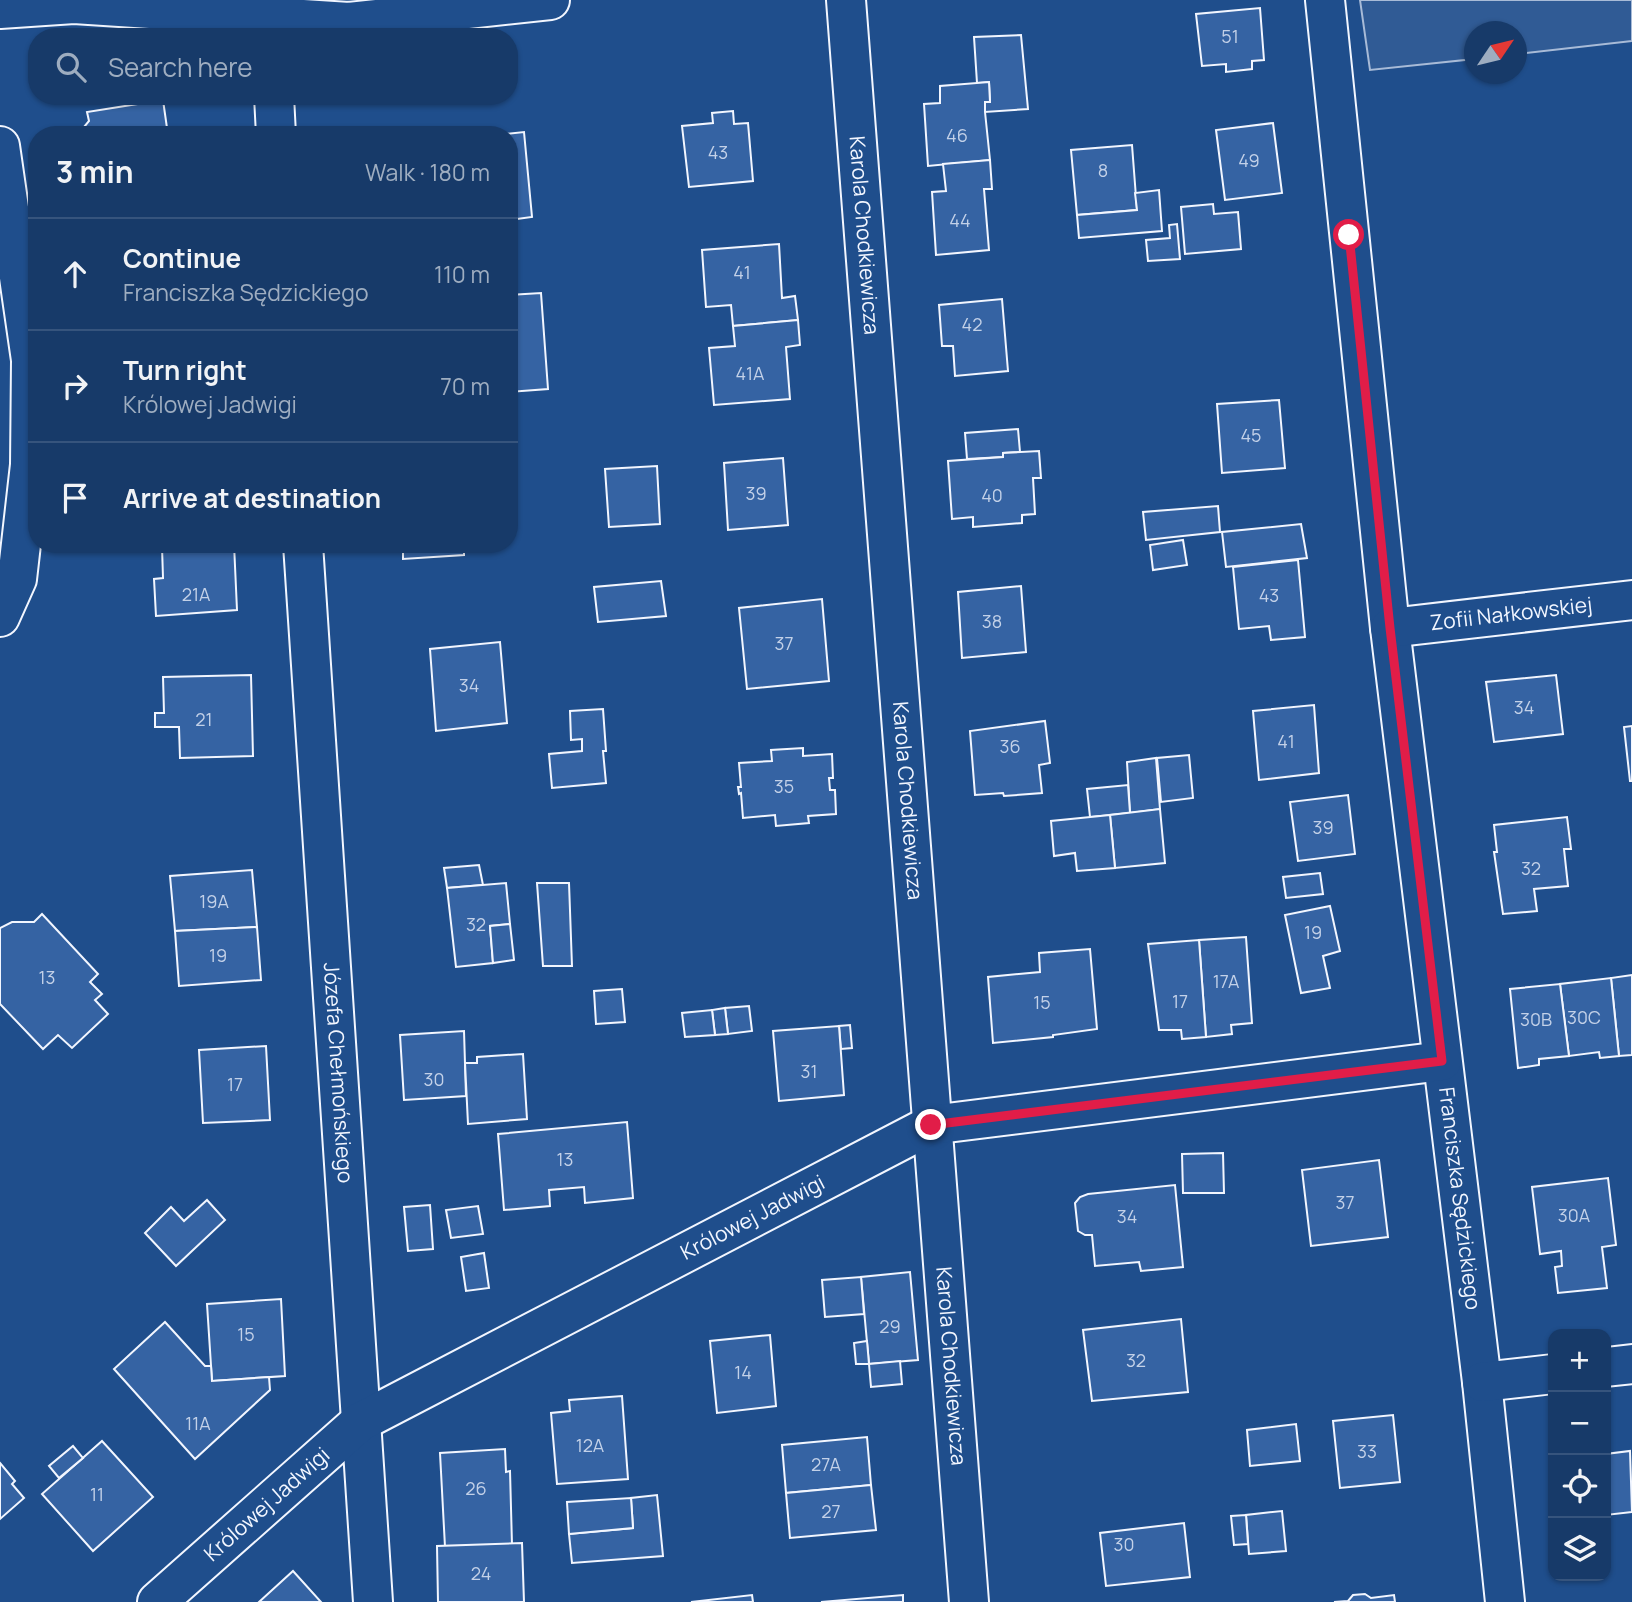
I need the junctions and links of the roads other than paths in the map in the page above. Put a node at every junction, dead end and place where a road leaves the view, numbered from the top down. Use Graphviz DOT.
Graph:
graph roads {
  1 [pos="550,0"];
  2 [pos="846,0"];
  3 [pos="1325,0"];
  4 [pos="0,9"];
  5 [pos="268,18"];
  6 [pos="274,105"];
  7 [pos="276,126"];
  8 [pos="0,146"];
  9 [pos="28,339"];
  10 [pos="28,483"];
  11 [pos="304,553"];
  12 [pos="1632,600"];
  13 [pos="0,617"];
  14 [pos="1390,628"];
  15 [pos="1442,1061"];
  16 [pos="931,1125"];
  17 [pos="1632,1364"];
  18 [pos="1611,1366"];
  19 [pos="1548,1375"];
  20 [pos="1482,1382"];
  21 [pos="360,1422"];
  22 [pos="157,1602"];
  23 [pos="373,1602"];
  24 [pos="969,1602"];
  25 [pos="1505,1602"];
  1 -- 5 [label="street"];
  2 -- 16 [label="street, Karola Chodkiewicza"];
  3 -- 14 [label="street, Franciszka Sędzickiego"];
  4 -- 5 [label="street"];
  6 -- 7 [label="street"];
  8 -- 9 [label="street"];
  10 -- 13 [label="street"];
  11 -- 21 [label="street, Józefa Chełmońskiego"];
  12 -- 14 [label="street, Zofii Nałkowskiej"];
  14 -- 15 [label="street, Franciszka Sędzickiego"];
  15 -- 16 [label="street, Królowej Jadwigi"];
  15 -- 20 [label="street, Franciszka Sędzickiego"];
  16 -- 21 [label="street, Królowej Jadwigi"];
  16 -- 24 [label="street, Karola Chodkiewicza"];
  17 -- 18 [label="street"];
  19 -- 20 [label="street"];
  20 -- 25 [label="street, Franciszka Sędzickiego"];
  21 -- 22 [label="street, Królowej Jadwigi"];
  21 -- 23 [label="street, Józefa Chełmońskiego"];
}
